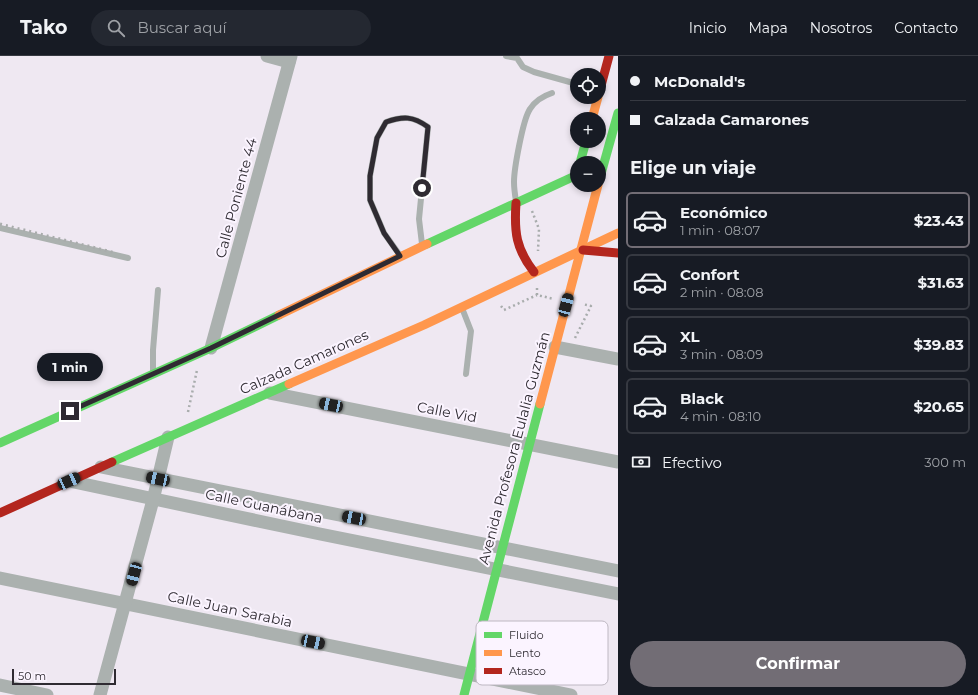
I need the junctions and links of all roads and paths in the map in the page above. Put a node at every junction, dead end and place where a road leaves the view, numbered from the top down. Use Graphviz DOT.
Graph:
graph roads {
  1 [pos="267,56"];
  2 [pos="506,56"];
  3 [pos="609,56"];
  4 [pos="290,59"];
  5 [pos="606,68"];
  6 [pos="570,82"];
  7 [pos="552,93"];
  8 [pos="618,114"];
  9 [pos="605,156"];
  10 [pos="618,156"];
  11 [pos="606,162"];
  12 [pos="570,178"];
  13 [pos="596,192"];
  14 [pos="516,203"];
  15 [pos="0,228"];
  16 [pos="618,233"];
  17 [pos="422,246"];
  18 [pos="580,250"];
  19 [pos="618,253"];
  20 [pos="400,256"];
  21 [pos="128,258"];
  22 [pos="534,272"];
  23 [pos="158,290"];
  24 [pos="536,295"];
  25 [pos="591,306"];
  26 [pos="462,307"];
  27 [pos="504,310"];
  28 [pos="555,347"];
  29 [pos="206,350"];
  30 [pos="569,350"];
  31 [pos="618,359"];
  32 [pos="153,374"];
  33 [pos="466,374"];
  34 [pos="270,393"];
  35 [pos="184,430"];
  36 [pos="168,437"];
  37 [pos="0,443"];
  38 [pos="529,445"];
  39 [pos="618,462"];
  40 [pos="101,467"];
  41 [pos="158,479"];
  42 [pos="69,481"];
  43 [pos="154,500"];
  44 [pos="324,512"];
  45 [pos="0,513"];
  46 [pos="320,534"];
  47 [pos="502,548"];
  48 [pos="497,570"];
  49 [pos="618,571"];
  50 [pos="0,578"];
  51 [pos="618,594"];
  52 [pos="126,604"];
  53 [pos="483,621"];
  54 [pos="476,649"];
  55 [pos="469,675"];
  56 [pos="476,676"];
  57 [pos="0,685"];
  58 [pos="520,685"];
  59 [pos="47,695"];
  60 [pos="100,695"];
  61 [pos="464,695"];
  62 [pos="571,695"];
  1 -- 4 [label="street"];
  2 -- 6 [label="lane"];
  3 -- 5 [label="main road"];
  4 -- 29 [label="street, Calle Poniente 44"];
  7 -- 14 [label="lane"];
  8 -- 9 [label="main road"];
  10 -- 11 [label="main road"];
  12 -- 14 [label="main road"];
  13 -- 18 [label="main road, Avenida Profesora Eulalia Guzmán"];
  14 -- 17 [label="main road"];
  14 -- 22 [label="main road"];
  15 -- 21 [label="lane"];
  16 -- 18 [label="main road, Calzada Camarones"];
  17 -- 20 [label="main road"];
  17 -- 20 [label="lane"];
  18 -- 19 [label="main road"];
  18 -- 22 [label="main road, Calzada Camarones"];
  18 -- 28 [label="main road, Avenida Profesora Eulalia Guzmán"];
  20 -- 29 [label="main road"];
  22 -- 26 [label="main road, Calzada Camarones"];
  23 -- 32 [label="lane"];
  24 -- 27 [label="path"];
  25 -- 30 [label="path"];
  26 -- 33 [label="lane"];
  26 -- 34 [label="main road, Calzada Camarones"];
  28 -- 30 [label="street"];
  28 -- 38 [label="main road, Avenida Profesora Eulalia Guzmán"];
  29 -- 32 [label="main road"];
  29 -- 35 [label="path"];
  30 -- 31 [label="street"];
  32 -- 37 [label="main road"];
  34 -- 35 [label="main road, Calzada Camarones"];
  34 -- 38 [label="street, Calle Vid"];
  35 -- 36 [label="main road, Calzada Camarones"];
  36 -- 40 [label="main road, Calzada Camarones"];
  36 -- 41 [label="street"];
  38 -- 39 [label="street, Calle Vid"];
  38 -- 47 [label="main road, Avenida Profesora Eulalia Guzmán"];
  40 -- 41 [label="street, Calle Guanábana"];
  40 -- 42 [label="main road, Calzada Camarones"];
  41 -- 43 [label="street"];
  41 -- 44 [label="street, Calle Guanábana"];
  42 -- 43 [label="street, Calle Guanábana"];
  42 -- 45 [label="main road, Calzada Camarones"];
  43 -- 46 [label="street, Calle Guanábana"];
  43 -- 52 [label="street"];
  44 -- 46 [label="street"];
  44 -- 47 [label="street, Calle Guanábana"];
  46 -- 48 [label="street, Calle Guanábana"];
  47 -- 48 [label="main road, Avenida Profesora Eulalia Guzmán"];
  47 -- 49 [label="street, Calle Guanábana"];
  48 -- 51 [label="street, Calle Guanábana"];
  48 -- 53 [label="main road, Avenida Profesora Eulalia Guzmán"];
  50 -- 52 [label="street, Calle Juan Sarabia"];
  52 -- 55 [label="street, Calle Juan Sarabia"];
  52 -- 60 [label="street"];
  54 -- 55 [label="main road, Avenida Profesora Eulalia Guzmán"];
  55 -- 56 [label="street, Calle Juan Sarabia"];
  55 -- 61 [label="main road, Avenida Profesora Eulalia Guzmán"];
  57 -- 59 [label="street"];
  58 -- 62 [label="street, Calle Juan Sarabia"];
}
